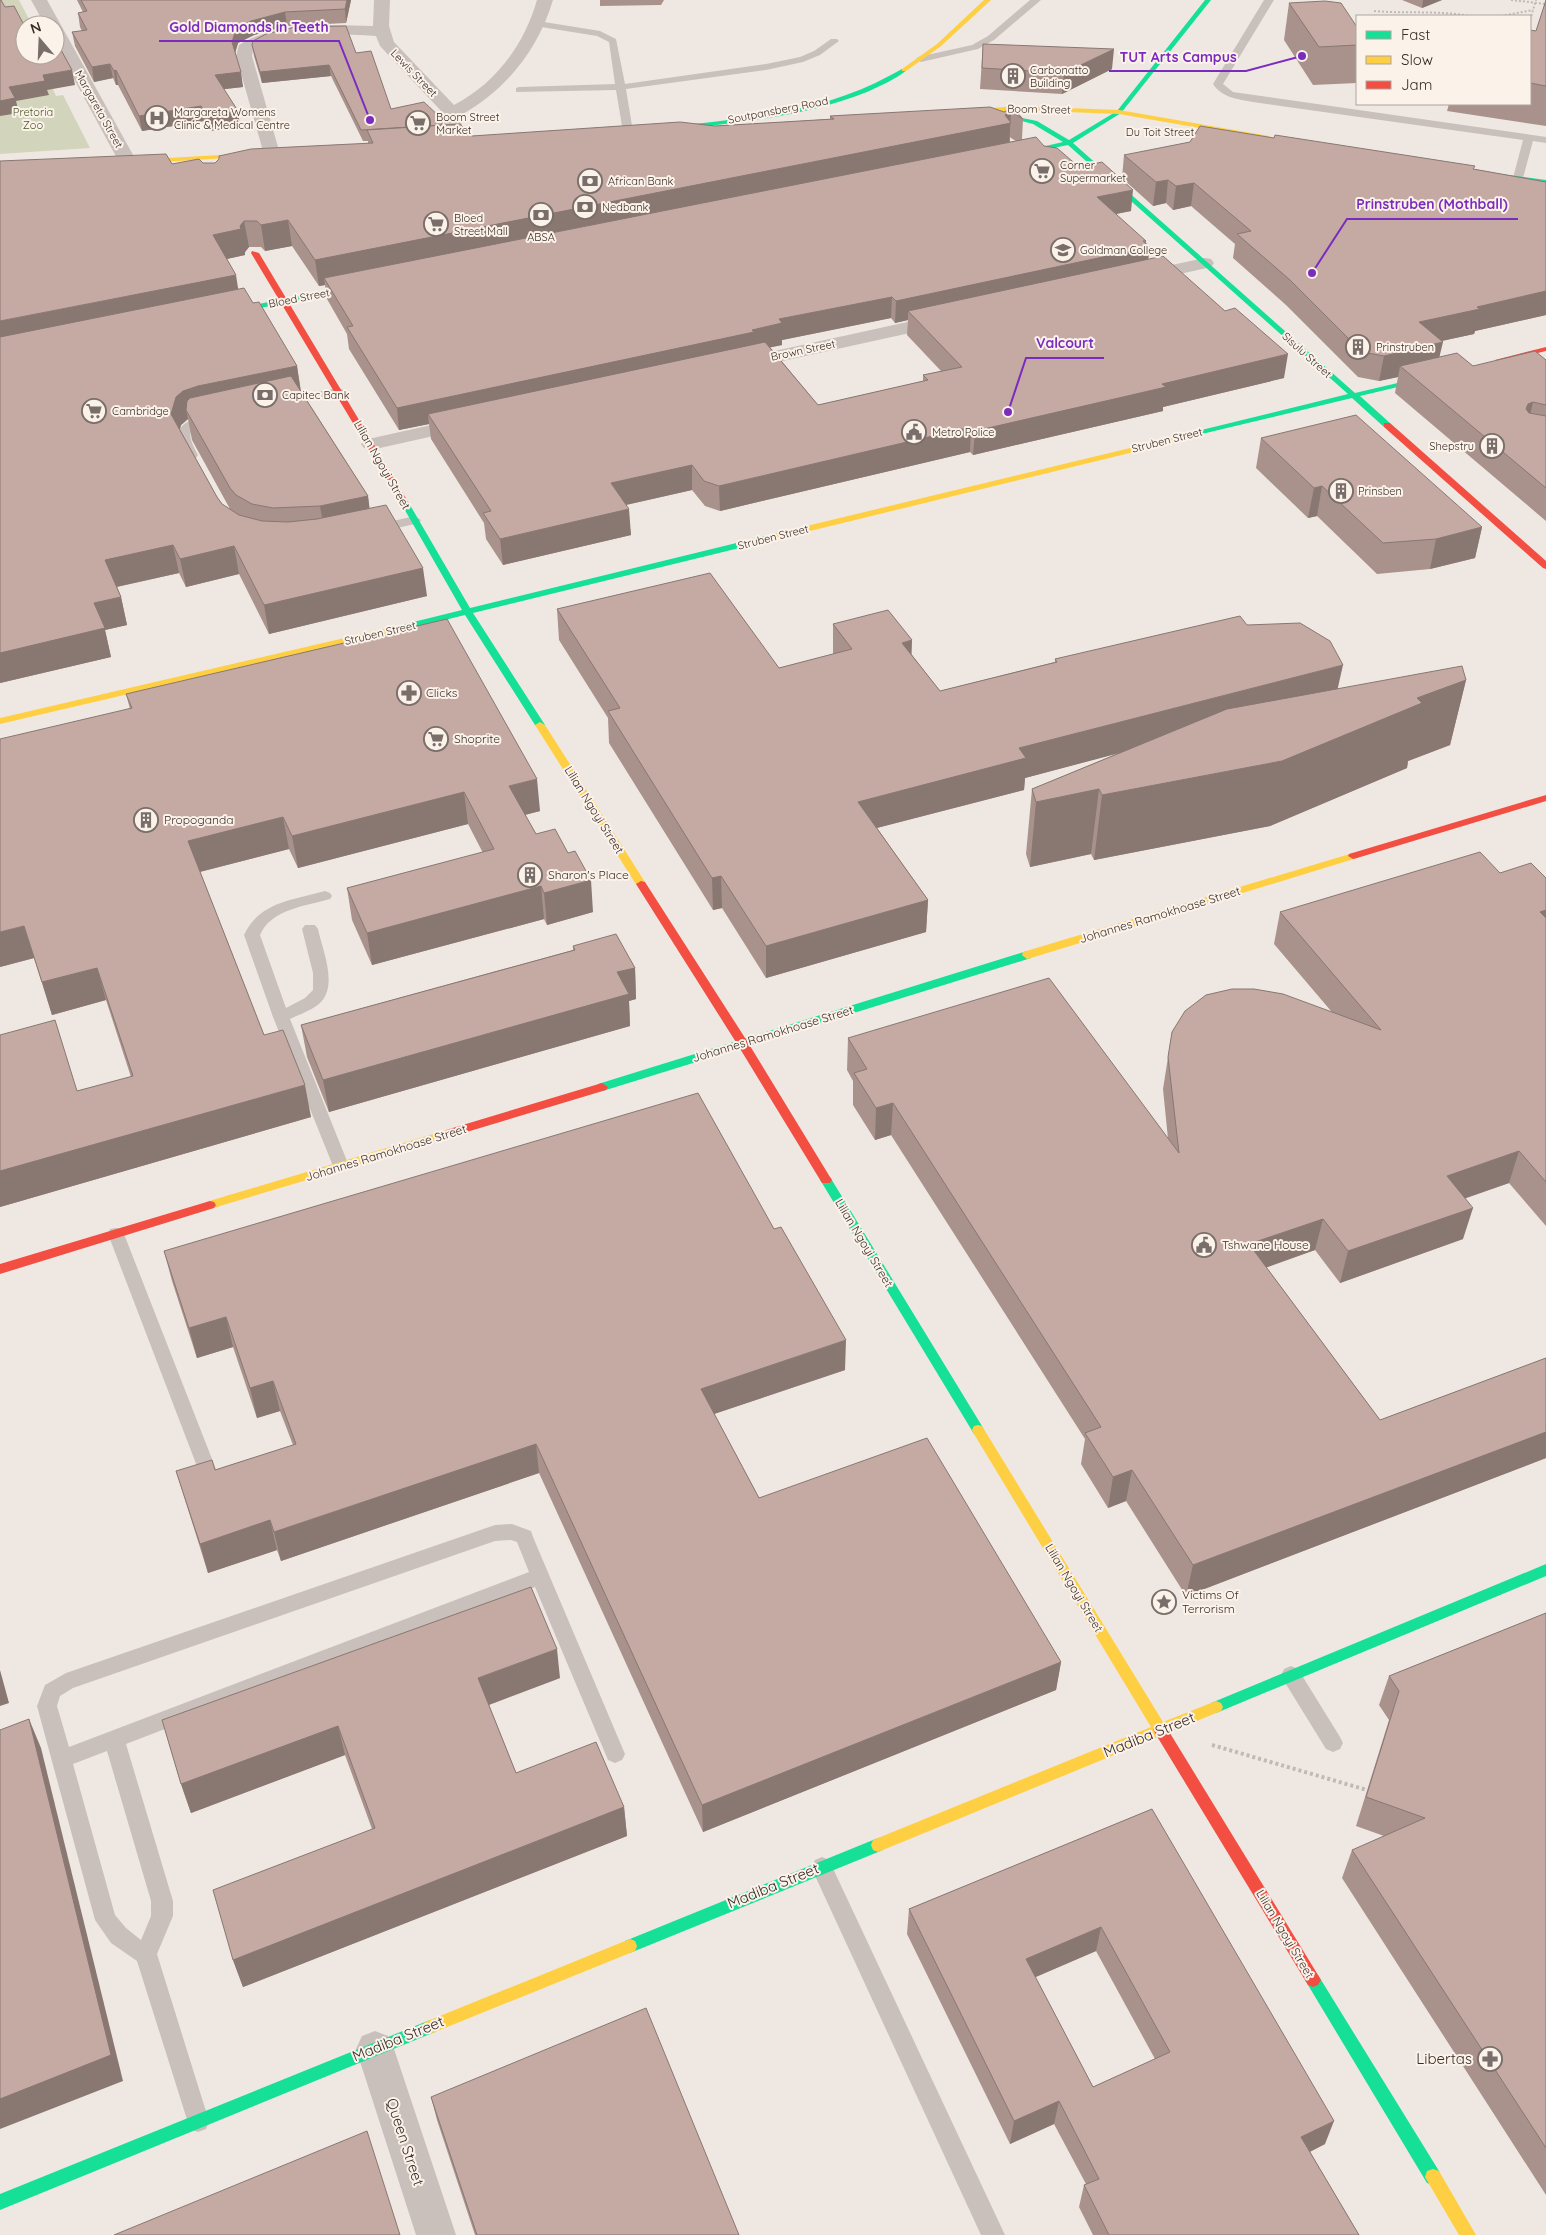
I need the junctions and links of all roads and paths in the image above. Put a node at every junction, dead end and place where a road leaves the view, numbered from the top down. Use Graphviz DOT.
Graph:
graph roads {
  1 [pos="39,0"];
  2 [pos="382,0"];
  3 [pos="545,0"];
  4 [pos="988,0"];
  5 [pos="1036,0"];
  6 [pos="1208,0"];
  7 [pos="1269,0"];
  8 [pos="1511,0"];
  9 [pos="1536,1"];
  10 [pos="1546,4"];
  11 [pos="1533,10"];
  12 [pos="1374,11"];
  13 [pos="47,15"];
  14 [pos="1463,15"];
  15 [pos="1506,15"];
  16 [pos="1531,17"];
  17 [pos="538,24"];
  18 [pos="381,31"];
  19 [pos="834,41"];
  20 [pos="65,49"];
  21 [pos="921,59"];
  22 [pos="622,87"];
  23 [pos="519,90"];
  24 [pos="1119,112"];
  25 [pos="452,113"];
  26 [pos="963,113"];
  27 [pos="948,114"];
  28 [pos="802,122"];
  29 [pos="985,123"];
  30 [pos="1160,131"];
  31 [pos="638,132"];
  32 [pos="1240,133"];
  33 [pos="1103,135"];
  34 [pos="1081,137"];
  35 [pos="1529,138"];
  36 [pos="1278,139"];
  37 [pos="1546,140"];
  38 [pos="1010,141"];
  39 [pos="452,143"];
  40 [pos="1069,143"];
  41 [pos="1023,152"];
  42 [pos="276,153"];
  43 [pos="1004,156"];
  44 [pos="123,163"];
  45 [pos="1489,174"];
  46 [pos="1518,178"];
  47 [pos="1546,182"];
  48 [pos="255,254"];
  49 [pos="1205,263"];
  50 [pos="1118,282"];
  51 [pos="368,284"];
  52 [pos="283,301"];
  53 [pos="218,314"];
  54 [pos="963,315"];
  55 [pos="1546,349"];
  56 [pos="1492,362"];
  57 [pos="720,368"];
  58 [pos="1446,373"];
  59 [pos="338,391"];
  60 [pos="1351,395"];
  61 [pos="271,405"];
  62 [pos="223,415"];
  63 [pos="488,419"];
  64 [pos="371,444"];
  65 [pos="197,464"];
  66 [pos="415,520"];
  67 [pos="360,532"];
  68 [pos="1542,558"];
  69 [pos="468,612"];
  70 [pos="0,721"];
  71 [pos="1546,798"];
  72 [pos="325,896"];
  73 [pos="310,929"];
  74 [pos="281,1017"];
  75 [pos="743,1044"];
  76 [pos="341,1166"];
  77 [pos="116,1234"];
  78 [pos="0,1269"];
  79 [pos="212,1482"];
  80 [pos="1546,1570"];
  81 [pos="541,1576"];
  82 [pos="1291,1675"];
  83 [pos="1161,1730"];
  84 [pos="114,1739"];
  85 [pos="1333,1743"];
  86 [pos="615,1754"];
  87 [pos="62,1759"];
  88 [pos="1367,1790"];
  89 [pos="822,1867"];
  90 [pos="146,1954"];
  91 [pos="375,2049"];
  92 [pos="198,2121"];
  93 [pos="0,2202"];
  94 [pos="436,2235"];
  95 [pos="993,2235"];
  96 [pos="1468,2235"];
  1 -- 13 [label="street"];
  2 -- 18 [label="street"];
  3 -- 17 [label="street"];
  4 -- 21 [label="main road, Soutpansberg Road"];
  5 -- 21 [label="lane"];
  6 -- 24 [label="main road"];
  7 -- 35 [label="lane"];
  8 -- 9 [label="path"];
  9 -- 10 [label="path"];
  9 -- 11 [label="path"];
  11 -- 15 [label="path"];
  11 -- 16 [label="path"];
  12 -- 14 [label="path"];
  17 -- 22 [label="lane"];
  17 -- 25 [label="street"];
  18 -- 25 [label="street, Lewis Street"];
  18 -- 42 [label="street"];
  19 -- 22 [label="lane"];
  20 -- 44 [label="street, Margareta Street"];
  21 -- 31 [label="main road, Soutpansberg Road"];
  22 -- 23 [label="lane"];
  22 -- 31 [label="lane"];
  24 -- 26 [label="main road, Boom Street"];
  24 -- 32 [label="main road, Du Toit Street"];
  24 -- 34 [label="main road"];
  25 -- 39 [label="street"];
  26 -- 27 [label="main road, Boom Street"];
  26 -- 40 [label="main road, Sisulu Street"];
  27 -- 29 [label="lane"];
  28 -- 31 [label="main road"];
  30 -- 32 [label="main road, Du Toit Street"];
  32 -- 36 [label="main road, Du Toit Street"];
  33 -- 34 [label="main road"];
  34 -- 40 [label="main road"];
  35 -- 37 [label="lane"];
  35 -- 46 [label="lane"];
  38 -- 41 [label="lane"];
  40 -- 41 [label="main road"];
  40 -- 49 [label="main road, Sisulu Street"];
  41 -- 43 [label="main road"];
  42 -- 44 [label="main road"];
  45 -- 46 [label="main road"];
  46 -- 47 [label="main road"];
  48 -- 52 [label="main road, Lilian Ngoyi Street"];
  49 -- 50 [label="street"];
  49 -- 60 [label="main road, Sisulu Street"];
  51 -- 52 [label="main road, Bloed Street"];
  52 -- 53 [label="main road, Bloed Street"];
  52 -- 59 [label="main road, Lilian Ngoyi Street"];
  54 -- 57 [label="street, Brown Street"];
  55 -- 56 [label="main road"];
  58 -- 60 [label="main road, Struben Street"];
  59 -- 61 [label="lane"];
  59 -- 64 [label="main road, Lilian Ngoyi Street"];
  60 -- 68 [label="main road, Sisulu Street"];
  60 -- 69 [label="main road, Struben Street"];
  62 -- 65 [label="lane"];
  63 -- 64 [label="street"];
  64 -- 66 [label="main road, Lilian Ngoyi Street"];
  66 -- 67 [label="lane"];
  66 -- 69 [label="main road, Lilian Ngoyi Street"];
  69 -- 70 [label="main road, Struben Street"];
  69 -- 75 [label="main road, Lilian Ngoyi Street"];
  71 -- 75 [label="main road, Johannes Ramokhoase Street"];
  72 -- 74 [label="lane"];
  73 -- 74 [label="lane"];
  74 -- 76 [label="lane"];
  75 -- 76 [label="main road, Johannes Ramokhoase Street"];
  75 -- 83 [label="main road, Lilian Ngoyi Street"];
  76 -- 77 [label="main road, Johannes Ramokhoase Street"];
  77 -- 78 [label="main road, Johannes Ramokhoase Street"];
  77 -- 79 [label="lane"];
  80 -- 82 [label="main road, Madiba Street"];
  81 -- 84 [label="lane"];
  81 -- 86 [label="lane"];
  81 -- 87 [label="lane"];
  82 -- 83 [label="main road, Madiba Street"];
  82 -- 85 [label="lane"];
  83 -- 88 [label="path"];
  83 -- 89 [label="main road, Madiba Street"];
  83 -- 96 [label="main road, Lilian Ngoyi Street"];
  84 -- 87 [label="lane"];
  84 -- 90 [label="lane"];
  87 -- 90 [label="lane"];
  89 -- 91 [label="main road, Madiba Street"];
  89 -- 95 [label="lane"];
  90 -- 92 [label="lane"];
  91 -- 92 [label="main road, Madiba Street"];
  91 -- 94 [label="street, Queen Street"];
  92 -- 93 [label="main road, Madiba Street"];
}
